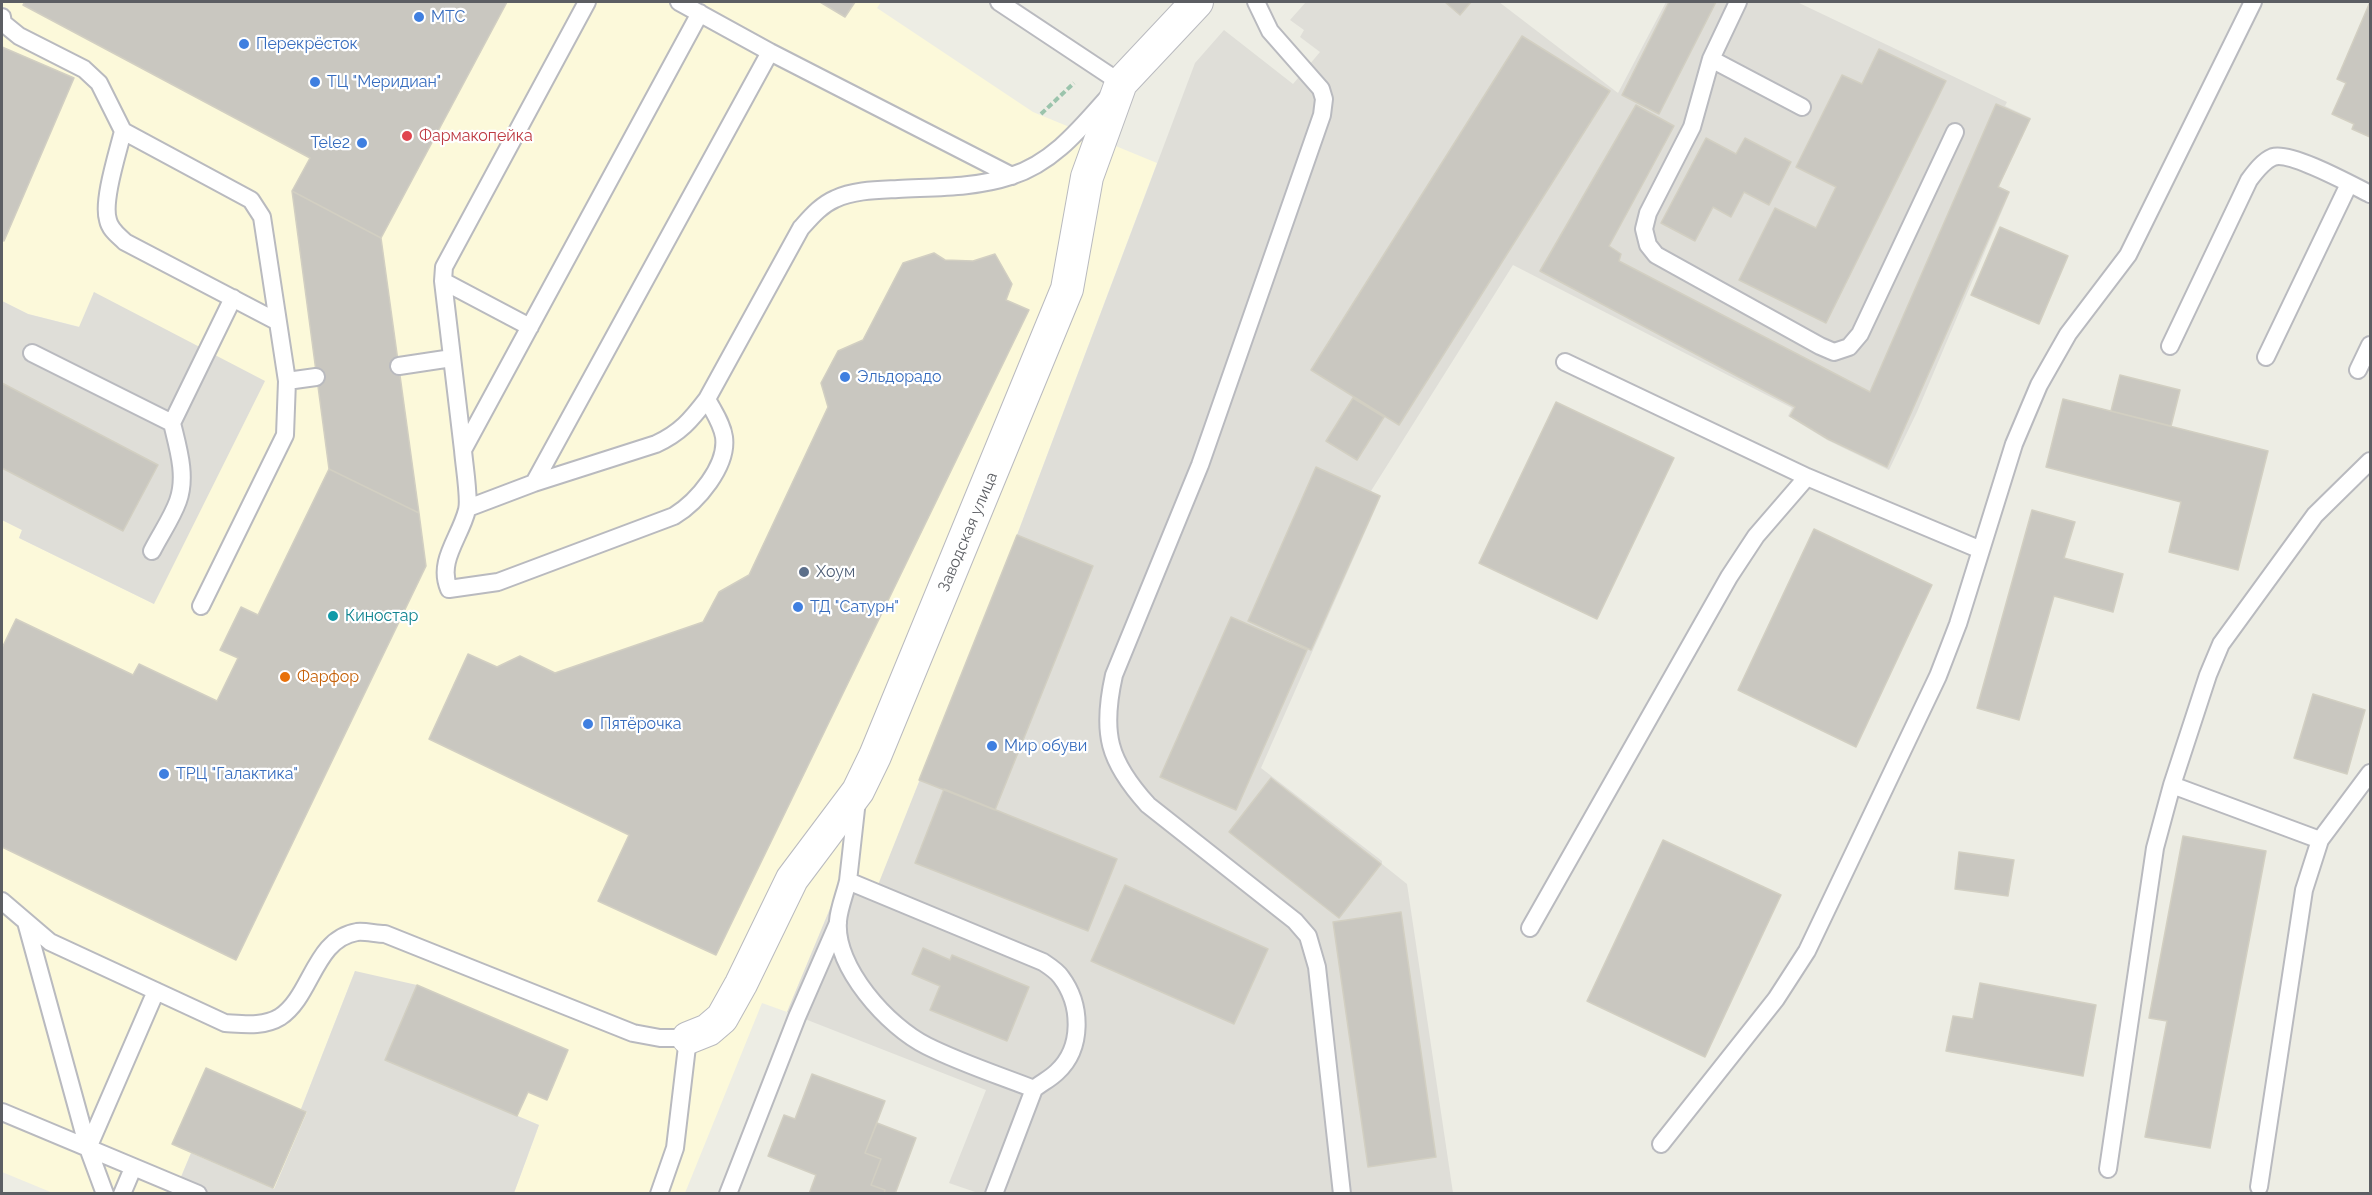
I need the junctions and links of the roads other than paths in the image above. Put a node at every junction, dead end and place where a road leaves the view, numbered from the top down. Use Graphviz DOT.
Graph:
graph roads {
  1 [pos="587,2"];
  2 [pos="679,2"];
  3 [pos="999,2"];
  4 [pos="1197,2"];
  5 [pos="1256,2"];
  6 [pos="1738,2"];
  7 [pos="2253,2"];
  8 [pos="700,13"];
  9 [pos="2,17"];
  10 [pos="770,52"];
  11 [pos="1711,59"];
  12 [pos="1121,83"];
  13 [pos="1802,107"];
  14 [pos="123,131"];
  15 [pos="1955,132"];
  16 [pos="1012,176"];
  17 [pos="2349,184"];
  18 [pos="2370,194"];
  19 [pos="443,281"];
  20 [pos="233,298"];
  21 [pos="278,322"];
  22 [pos="530,327"];
  23 [pos="2370,345"];
  24 [pos="2170,346"];
  25 [pos="33,353"];
  26 [pos="2266,357"];
  27 [pos="452,358"];
  28 [pos="1565,362"];
  29 [pos="399,366"];
  30 [pos="2358,370"];
  31 [pos="316,377"];
  32 [pos="287,381"];
  33 [pos="707,399"];
  34 [pos="172,423"];
  35 [pos="463,450"];
  36 [pos="2370,461"];
  37 [pos="1808,477"];
  38 [pos="534,483"];
  39 [pos="468,508"];
  40 [pos="1981,550"];
  41 [pos="152,551"];
  42 [pos="201,606"];
  43 [pos="2370,773"];
  44 [pos="2172,784"];
  45 [pos="858,791"];
  46 [pos="2320,840"];
  47 [pos="848,881"];
  48 [pos="2,901"];
  49 [pos="26,922"];
  50 [pos="838,922"];
  51 [pos="1530,928"];
  52 [pos="156,991"];
  53 [pos="688,1038"];
  54 [pos="1034,1089"];
  55 [pos="2,1112"];
  56 [pos="1662,1144"];
  57 [pos="88,1149"];
  58 [pos="133,1168"];
  59 [pos="2108,1169"];
  60 [pos="2259,1186"];
  61 [pos="105,1194"];
  62 [pos="122,1194"];
  63 [pos="198,1194"];
  64 [pos="659,1194"];
  65 [pos="728,1194"];
  66 [pos="994,1194"];
  67 [pos="1342,1194"];
  1 -- 19 [label="lane"];
  2 -- 8 [label="lane"];
  3 -- 12 [label="lane"];
  4 -- 12 [label="street, Заводская улица"];
  5 -- 67 [label="lane"];
  6 -- 11 [label="lane"];
  7 -- 40 [label="lane"];
  8 -- 10 [label="lane"];
  8 -- 22 [label="lane"];
  9 -- 14 [label="lane"];
  10 -- 16 [label="lane"];
  10 -- 38 [label="lane"];
  11 -- 13 [label="lane"];
  11 -- 15 [label="lane"];
  12 -- 16 [label="lane"];
  12 -- 45 [label="street, Заводская улица"];
  14 -- 20 [label="lane"];
  14 -- 21 [label="lane"];
  16 -- 33 [label="lane"];
  17 -- 18 [label="lane"];
  17 -- 24 [label="lane"];
  17 -- 26 [label="lane"];
  19 -- 22 [label="lane"];
  19 -- 27 [label="lane"];
  20 -- 21 [label="lane"];
  20 -- 34 [label="lane"];
  21 -- 32 [label="lane"];
  22 -- 35 [label="lane"];
  23 -- 30 [label="lane"];
  25 -- 34 [label="lane"];
  27 -- 29 [label="lane"];
  27 -- 35 [label="lane"];
  28 -- 37 [label="lane"];
  31 -- 32 [label="lane"];
  32 -- 42 [label="lane"];
  33 -- 38 [label="lane"];
  33 -- 39 [label="lane"];
  34 -- 41 [label="lane"];
  35 -- 39 [label="lane"];
  36 -- 44 [label="lane"];
  37 -- 40 [label="lane"];
  37 -- 51 [label="lane"];
  38 -- 39 [label="lane"];
  40 -- 56 [label="lane"];
  43 -- 46 [label="lane"];
  44 -- 46 [label="lane"];
  44 -- 59 [label="lane"];
  45 -- 47 [label="lane"];
  45 -- 53 [label="street, Заводская улица"];
  46 -- 60 [label="lane"];
  47 -- 50 [label="lane"];
  47 -- 54 [label="lane"];
  48 -- 49 [label="lane"];
  49 -- 52 [label="lane"];
  49 -- 57 [label="lane"];
  50 -- 54 [label="lane"];
  50 -- 65 [label="lane"];
  52 -- 53 [label="lane"];
  52 -- 57 [label="lane"];
  53 -- 64 [label="lane"];
  54 -- 66 [label="lane"];
  55 -- 57 [label="lane"];
  57 -- 58 [label="lane"];
  57 -- 61 [label="lane"];
  58 -- 62 [label="lane"];
  58 -- 63 [label="lane"];
}
